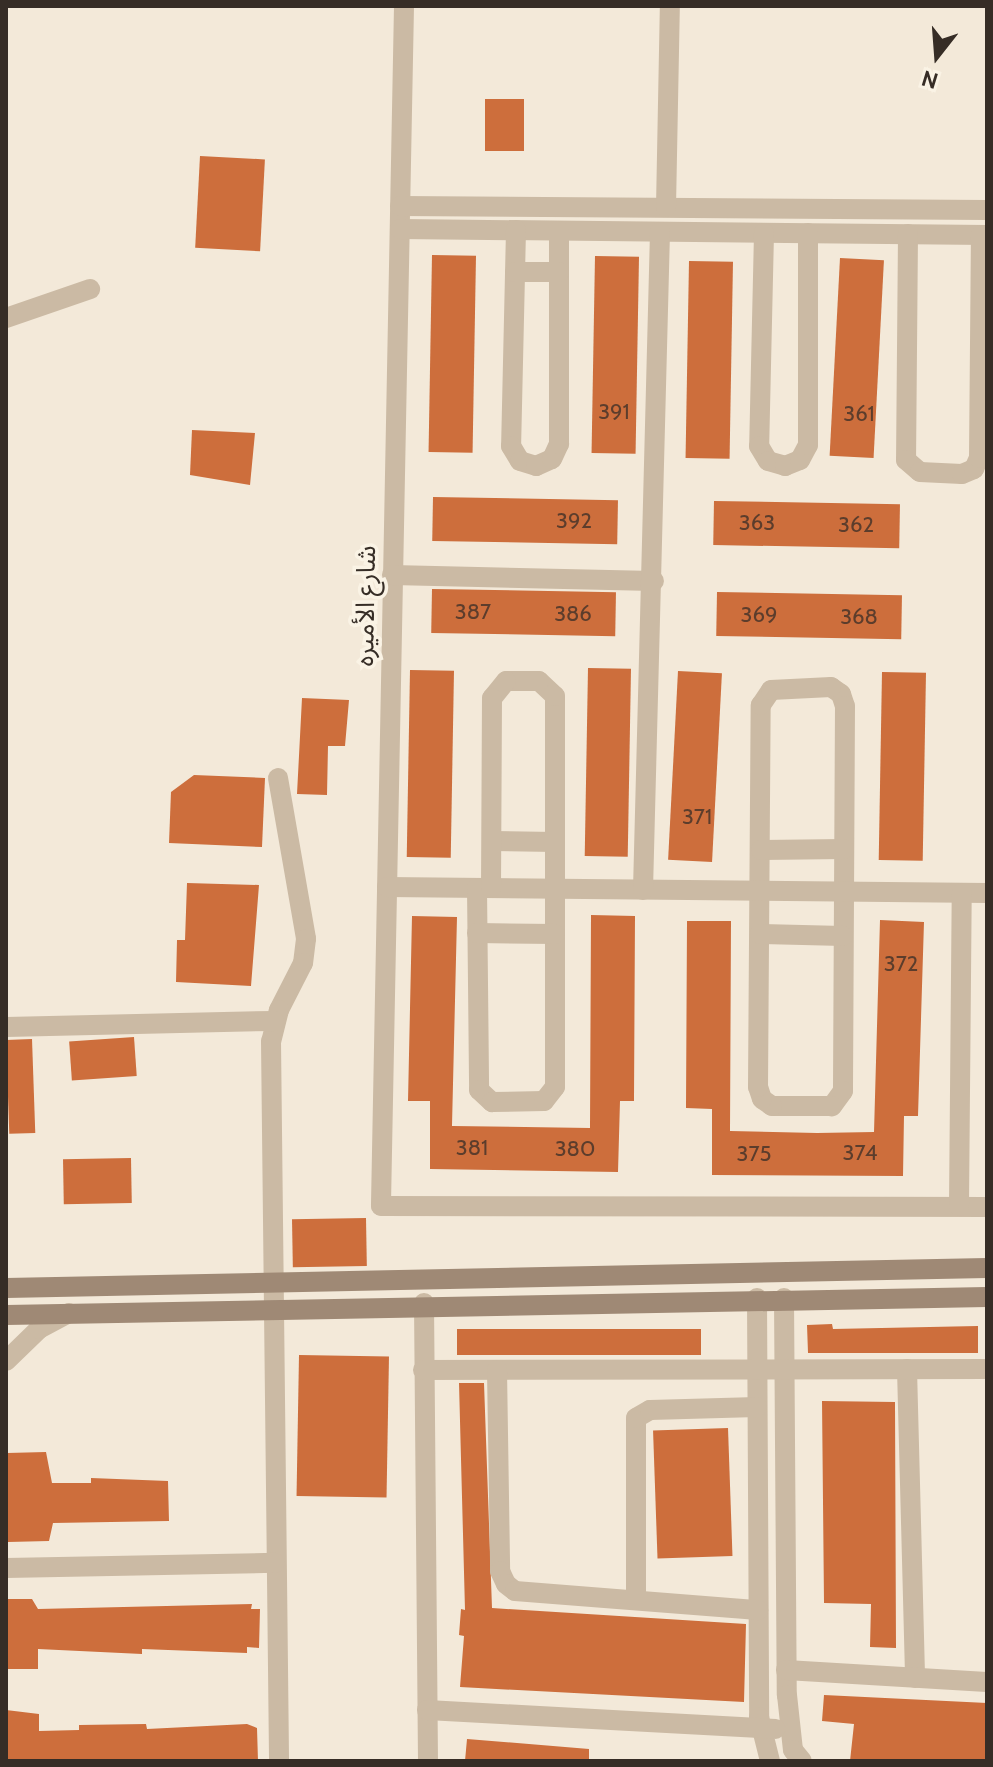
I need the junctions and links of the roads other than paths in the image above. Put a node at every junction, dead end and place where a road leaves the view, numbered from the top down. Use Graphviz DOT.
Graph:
graph roads {
  1 [pos="404,6"];
  2 [pos="670,6"];
  3 [pos="400,206"];
  4 [pos="643,207"];
  5 [pos="666,207"];
  6 [pos="695,208"];
  7 [pos="987,210"];
  8 [pos="400,229"];
  9 [pos="516,230"];
  10 [pos="559,231"];
  11 [pos="651,232"];
  12 [pos="695,232"];
  13 [pos="764,233"];
  14 [pos="808,233"];
  15 [pos="908,234"];
  16 [pos="984,235"];
  17 [pos="515,272"];
  18 [pos="559,272"];
  19 [pos="90,289"];
  20 [pos="6,318"];
  21 [pos="392,575"];
  22 [pos="654,581"];
  23 [pos="278,778"];
  24 [pos="492,841"];
  25 [pos="555,842"];
  26 [pos="844,849"];
  27 [pos="761,850"];
  28 [pos="387,887"];
  29 [pos="484,888"];
  30 [pos="554,889"];
  31 [pos="761,889"];
  32 [pos="643,890"];
  33 [pos="843,892"];
  34 [pos="962,893"];
  35 [pos="987,893"];
  36 [pos="477,933"];
  37 [pos="555,934"];
  38 [pos="760,934"];
  39 [pos="843,936"];
  40 [pos="274,1021"];
  41 [pos="6,1027"];
  42 [pos="959,1206"];
  43 [pos="987,1207"];
  44 [pos="987,1268"];
  45 [pos="272,1279"];
  46 [pos="6,1288"];
  47 [pos="987,1297"];
  48 [pos="757,1298"];
  49 [pos="784,1298"];
  50 [pos="424,1303"];
  51 [pos="273,1307"];
  52 [pos="69,1313"];
  53 [pos="6,1315"];
  54 [pos="6,1361"];
  55 [pos="907,1369"];
  56 [pos="987,1369"];
  57 [pos="423,1370"];
  58 [pos="497,1370"];
  59 [pos="757,1370"];
  60 [pos="785,1370"];
  61 [pos="757,1407"];
  62 [pos="275,1563"];
  63 [pos="6,1568"];
  64 [pos="636,1600"];
  65 [pos="758,1610"];
  66 [pos="786,1670"];
  67 [pos="915,1678"];
  68 [pos="987,1682"];
  69 [pos="427,1710"];
  70 [pos="762,1729"];
  71 [pos="791,1729"];
  72 [pos="279,1761"];
  73 [pos="428,1761"];
  74 [pos="770,1761"];
  75 [pos="802,1761"];
  1 -- 3 [label="street, شارع الأميره"];
  2 -- 5 [label="street"];
  3 -- 4 [label="street"];
  3 -- 8 [label="street, شارع الأميره"];
  4 -- 5 [label="street"];
  4 -- 11 [label="street"];
  5 -- 6 [label="street"];
  6 -- 7 [label="street"];
  6 -- 12 [label="street"];
  8 -- 9 [label="street"];
  8 -- 21 [label="street, شارع الأميره"];
  9 -- 10 [label="street"];
  9 -- 17 [label="street"];
  10 -- 11 [label="street"];
  10 -- 18 [label="street"];
  11 -- 12 [label="street"];
  11 -- 22 [label="street"];
  12 -- 13 [label="street"];
  13 -- 14 [label="street"];
  13 -- 14 [label="street"];
  14 -- 15 [label="street"];
  15 -- 16 [label="street"];
  15 -- 16 [label="street"];
  17 -- 18 [label="street"];
  17 -- 18 [label="street"];
  19 -- 20 [label="street"];
  21 -- 22 [label="street"];
  21 -- 28 [label="street, شارع الأميره"];
  22 -- 32 [label="street"];
  23 -- 40 [label="street"];
  24 -- 25 [label="street"];
  24 -- 25 [label="street"];
  24 -- 29 [label="street"];
  25 -- 30 [label="street"];
  26 -- 27 [label="street"];
  26 -- 27 [label="street"];
  26 -- 33 [label="street"];
  27 -- 31 [label="street"];
  28 -- 29 [label="street"];
  28 -- 42 [label="street, شارع الأميره"];
  29 -- 30 [label="street"];
  29 -- 36 [label="street"];
  30 -- 32 [label="street"];
  30 -- 37 [label="street"];
  31 -- 32 [label="street"];
  31 -- 33 [label="street"];
  31 -- 38 [label="street"];
  33 -- 34 [label="street"];
  33 -- 39 [label="street"];
  34 -- 35 [label="street"];
  34 -- 42 [label="street"];
  36 -- 37 [label="street"];
  36 -- 37 [label="street"];
  38 -- 39 [label="street"];
  38 -- 39 [label="street"];
  40 -- 41 [label="street"];
  40 -- 45 [label="street"];
  42 -- 43 [label="street"];
  44 -- 45 [label="street"];
  45 -- 46 [label="street"];
  45 -- 51 [label="street"];
  47 -- 49 [label="street"];
  48 -- 49 [label="street"];
  48 -- 50 [label="street"];
  48 -- 59 [label="street"];
  49 -- 60 [label="street"];
  50 -- 51 [label="street"];
  50 -- 57 [label="street"];
  51 -- 52 [label="street"];
  51 -- 62 [label="street"];
  52 -- 53 [label="street"];
  52 -- 54 [label="street"];
  55 -- 56 [label="street"];
  55 -- 60 [label="street"];
  55 -- 67 [label="street"];
  57 -- 58 [label="street"];
  57 -- 69 [label="street"];
  58 -- 59 [label="street"];
  58 -- 64 [label="street"];
  59 -- 60 [label="street"];
  59 -- 61 [label="street"];
  60 -- 66 [label="street"];
  61 -- 64 [label="street"];
  61 -- 65 [label="street"];
  62 -- 63 [label="street"];
  62 -- 72 [label="street"];
  64 -- 65 [label="street"];
  65 -- 70 [label="street"];
  66 -- 67 [label="street"];
  66 -- 71 [label="street"];
  67 -- 68 [label="street"];
  69 -- 70 [label="street"];
  69 -- 73 [label="street"];
  70 -- 71 [label="street"];
  70 -- 74 [label="street"];
  71 -- 75 [label="street"];
}
